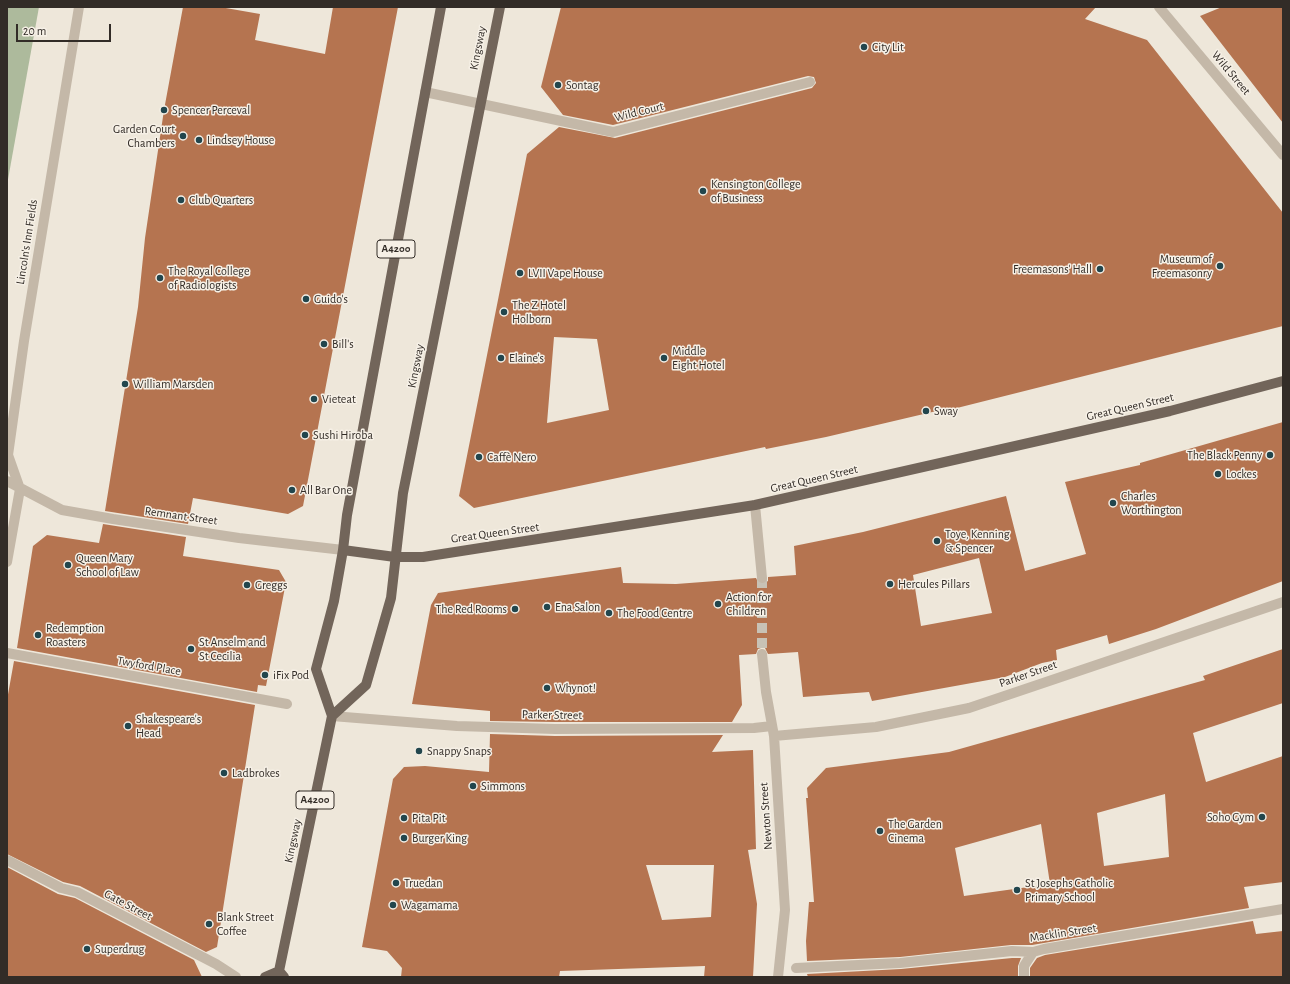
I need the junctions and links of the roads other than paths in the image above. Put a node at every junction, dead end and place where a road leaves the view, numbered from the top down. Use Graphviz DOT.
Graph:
graph roads {
  1 [pos="79,7"];
  2 [pos="441,7"];
  3 [pos="500,7"];
  4 [pos="1159,7"];
  5 [pos="810,82"];
  6 [pos="426,92"];
  7 [pos="480,105"];
  8 [pos="1283,155"];
  9 [pos="1283,381"];
  10 [pos="7,480"];
  11 [pos="20,489"];
  12 [pos="755,505"];
  13 [pos="343,550"];
  14 [pos="395,557"];
  15 [pos="7,562"];
  16 [pos="762,578"];
  17 [pos="1283,602"];
  18 [pos="7,653"];
  19 [pos="762,654"];
  20 [pos="287,704"];
  21 [pos="332,716"];
  22 [pos="773,731"];
  23 [pos="7,860"];
  24 [pos="1283,909"];
  25 [pos="1033,952"];
  26 [pos="796,968"];
  27 [pos="282,974"];
  28 [pos="236,977"];
  29 [pos="265,977"];
  30 [pos="778,977"];
  31 [pos="1024,977"];
  1 -- 11 [label="street, Lincoln's Inn Fields"];
  2 -- 6 [label="main road, A4200"];
  3 -- 7 [label="main road, Kingsway"];
  4 -- 8 [label="street, Wild Street"];
  5 -- 7 [label="street, Wild Court"];
  6 -- 7 [label="street, Wild Court"];
  6 -- 13 [label="main road, A4200"];
  7 -- 14 [label="main road, Kingsway"];
  9 -- 12 [label="main road, Great Queen Street"];
  10 -- 11 [label="street"];
  11 -- 13 [label="street, Remnant Street"];
  11 -- 15 [label="street"];
  12 -- 14 [label="main road, Great Queen Street"];
  12 -- 16 [label="street"];
  13 -- 14 [label="main road, Great Queen Street"];
  13 -- 21 [label="main road, A4200"];
  14 -- 21 [label="main road, Kingsway"];
  17 -- 22 [label="street, Parker Street"];
  18 -- 20 [label="street, Twyford Place"];
  19 -- 22 [label="street, Newton Street"];
  21 -- 22 [label="street, Parker Street"];
  21 -- 27 [label="main road, Kingsway / A4200"];
  22 -- 30 [label="street, Newton Street"];
  23 -- 28 [label="street, Gate Street"];
  24 -- 25 [label="street, Macklin Street"];
  25 -- 26 [label="street, Macklin Street"];
  25 -- 31 [label="street"];
  27 -- 29 [label="main road, Kingsway / A4200"];
}
